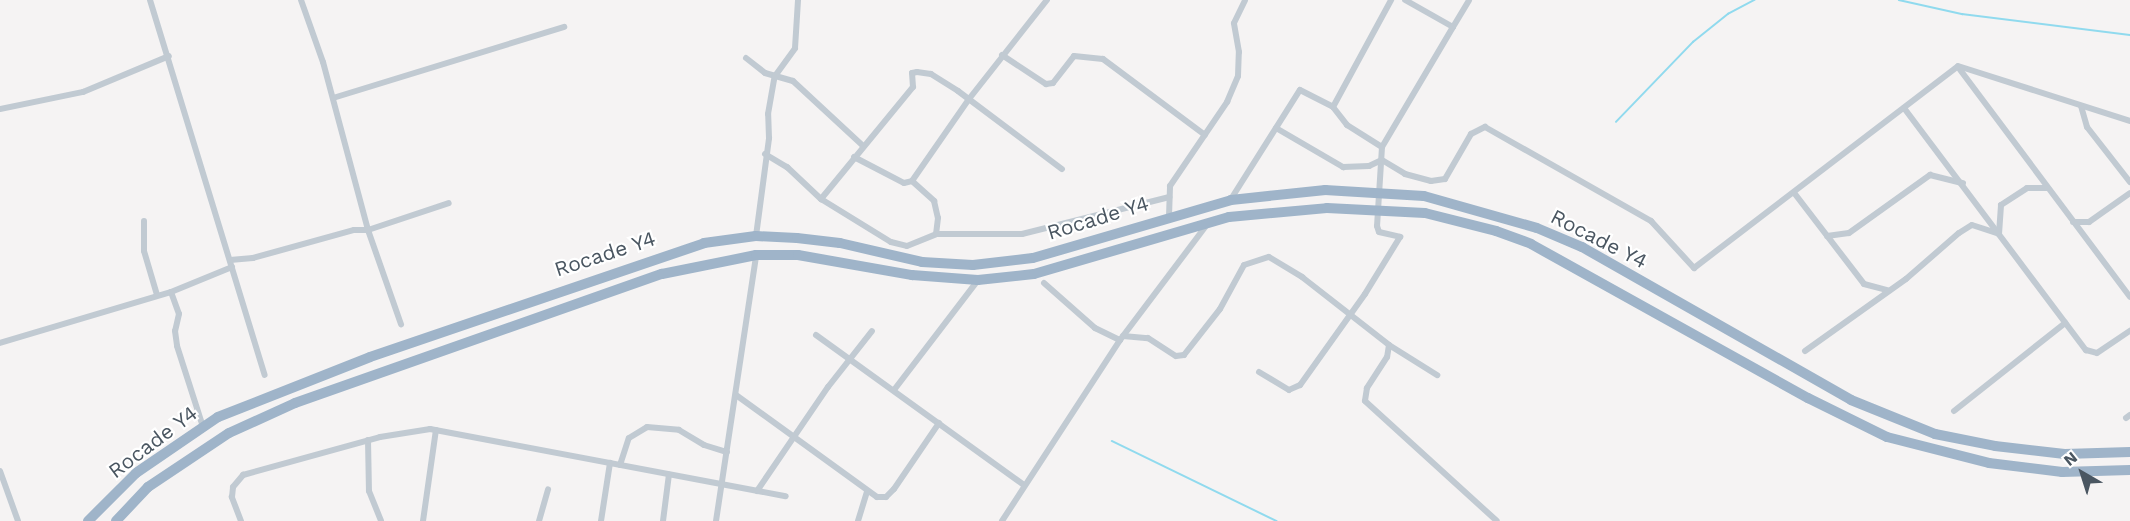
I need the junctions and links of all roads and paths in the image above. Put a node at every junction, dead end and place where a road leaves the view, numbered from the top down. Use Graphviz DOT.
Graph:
graph roads {
  1 [pos="150,0"];
  2 [pos="301,0"];
  3 [pos="798,0"];
  4 [pos="1047,0"];
  5 [pos="1245,0"];
  6 [pos="1391,0"];
  7 [pos="1405,0"];
  8 [pos="1469,0"];
  9 [pos="564,27"];
  10 [pos="1453,27"];
  11 [pos="1002,55"];
  12 [pos="169,56"];
  13 [pos="746,58"];
  14 [pos="1958,66"];
  15 [pos="775,76"];
  16 [pos="333,98"];
  17 [pos="969,99"];
  18 [pos="2081,106"];
  19 [pos="1333,107"];
  20 [pos="1904,108"];
  21 [pos="0,109"];
  22 [pos="2130,121"];
  23 [pos="1276,128"];
  24 [pos="1205,135"];
  25 [pos="862,145"];
  26 [pos="1382,147"];
  27 [pos="765,154"];
  28 [pos="854,157"];
  29 [pos="1382,163"];
  30 [pos="1062,169"];
  31 [pos="912,181"];
  32 [pos="2130,182"];
  33 [pos="1963,183"];
  34 [pos="2048,188"];
  35 [pos="2130,193"];
  36 [pos="1795,194"];
  37 [pos="1169,197"];
  38 [pos="821,200"];
  39 [pos="1231,200"];
  40 [pos="449,203"];
  41 [pos="1169,216"];
  42 [pos="144,221"];
  43 [pos="2073,222"];
  44 [pos="1210,223"];
  45 [pos="368,230"];
  46 [pos="936,234"];
  47 [pos="1999,234"];
  48 [pos="756,236"];
  49 [pos="1827,236"];
  50 [pos="756,255"];
  51 [pos="231,264"];
  52 [pos="978,280"];
  53 [pos="1044,283"];
  54 [pos="1887,290"];
  55 [pos="171,292"];
  56 [pos="157,295"];
  57 [pos="2130,297"];
  58 [pos="1350,315"];
  59 [pos="2065,323"];
  60 [pos="401,324"];
  61 [pos="872,331"];
  62 [pos="2130,331"];
  63 [pos="816,335"];
  64 [pos="1122,338"];
  65 [pos="0,343"];
  66 [pos="1389,345"];
  67 [pos="1805,351"];
  68 [pos="852,360"];
  69 [pos="1259,372"];
  70 [pos="265,375"];
  71 [pos="1437,375"];
  72 [pos="894,390"];
  73 [pos="736,395"];
  74 [pos="1954,411"];
  75 [pos="939,423"];
  76 [pos="203,428"];
  77 [pos="436,430"];
  78 [pos="794,438"];
  79 [pos="369,440"];
  80 [pos="727,452"];
  81 [pos="2130,452"];
  82 [pos="610,463"];
  83 [pos="620,465"];
  84 [pos="2130,470"];
  85 [pos="669,474"];
  86 [pos="1,475"];
  87 [pos="722,484"];
  88 [pos="1024,485"];
  89 [pos="548,489"];
  90 [pos="758,491"];
  91 [pos="867,492"];
  92 [pos="786,496"];
  93 [pos="18,521"];
  94 [pos="88,521"];
  95 [pos="116,521"];
  96 [pos="241,521"];
  97 [pos="381,521"];
  98 [pos="423,521"];
  99 [pos="539,521"];
  100 [pos="601,521"];
  101 [pos="663,521"];
  102 [pos="716,521"];
  103 [pos="858,521"];
  104 [pos="1002,521"];
  105 [pos="1497,521"];
  1 -- 12 [label="street"];
  2 -- 16 [label="street"];
  3 -- 15 [label="street"];
  4 -- 11 [label="street"];
  5 -- 24 [label="street"];
  6 -- 19 [label="street"];
  7 -- 10 [label="street"];
  8 -- 10 [label="street"];
  9 -- 16 [label="street"];
  10 -- 26 [label="street"];
  11 -- 17 [label="street"];
  11 -- 24 [label="street"];
  12 -- 21 [label="street"];
  12 -- 51 [label="street"];
  13 -- 15 [label="street"];
  14 -- 18 [label="street"];
  14 -- 20 [label="street"];
  14 -- 34 [label="street"];
  15 -- 25 [label="street"];
  15 -- 27 [label="street"];
  16 -- 45 [label="street"];
  17 -- 25 [label="street"];
  17 -- 30 [label="street"];
  17 -- 31 [label="street"];
  18 -- 22 [label="street"];
  18 -- 32 [label="street"];
  19 -- 23 [label="street"];
  19 -- 26 [label="street"];
  20 -- 33 [label="street"];
  20 -- 36 [label="street"];
  23 -- 29 [label="street"];
  23 -- 39 [label="street"];
  24 -- 37 [label="street"];
  25 -- 28 [label="street"];
  26 -- 29 [label="street"];
  27 -- 38 [label="street"];
  27 -- 48 [label="street"];
  28 -- 31 [label="street"];
  28 -- 38 [label="street"];
  29 -- 36 [label="street"];
  29 -- 58 [label="street"];
  31 -- 46 [label="street"];
  33 -- 47 [label="street"];
  33 -- 49 [label="street"];
  34 -- 43 [label="street"];
  34 -- 47 [label="street"];
  35 -- 43 [label="street"];
  36 -- 49 [label="street"];
  37 -- 41 [label="street"];
  37 -- 46 [label="street"];
  38 -- 46 [label="street"];
  39 -- 41 [label="highway, Rocade Y4"];
  39 -- 81 [label="highway, Rocade Y4"];
  40 -- 45 [label="street"];
  41 -- 48 [label="highway, Rocade Y4"];
  42 -- 56 [label="street"];
  43 -- 57 [label="street"];
  44 -- 52 [label="highway, Rocade Y4"];
  44 -- 64 [label="street"];
  44 -- 84 [label="highway, Rocade Y4"];
  45 -- 51 [label="street"];
  45 -- 60 [label="street"];
  47 -- 54 [label="street"];
  47 -- 59 [label="street"];
  48 -- 76 [label="highway, Rocade Y4"];
  49 -- 54 [label="street"];
  50 -- 52 [label="highway, Rocade Y4"];
  50 -- 73 [label="street"];
  50 -- 95 [label="highway, Rocade Y4"];
  51 -- 55 [label="street"];
  51 -- 70 [label="street"];
  52 -- 72 [label="street"];
  53 -- 64 [label="street"];
  54 -- 67 [label="street"];
  55 -- 56 [label="street"];
  55 -- 76 [label="street"];
  56 -- 65 [label="street"];
  58 -- 64 [label="street"];
  58 -- 66 [label="street"];
  58 -- 69 [label="street"];
  59 -- 62 [label="street"];
  59 -- 74 [label="street"];
  61 -- 68 [label="street"];
  63 -- 68 [label="street"];
  64 -- 88 [label="street"];
  66 -- 71 [label="street"];
  66 -- 105 [label="street"];
  68 -- 72 [label="street"];
  68 -- 78 [label="street"];
  72 -- 75 [label="street"];
  73 -- 78 [label="street"];
  73 -- 80 [label="street"];
  75 -- 88 [label="street"];
  75 -- 91 [label="street"];
  76 -- 94 [label="highway, Rocade Y4"];
  77 -- 79 [label="street"];
  77 -- 82 [label="street"];
  77 -- 98 [label="street"];
  78 -- 90 [label="street"];
  78 -- 91 [label="street"];
  79 -- 96 [label="street"];
  79 -- 97 [label="street"];
  80 -- 83 [label="street"];
  80 -- 87 [label="street"];
  82 -- 83 [label="street"];
  82 -- 100 [label="street"];
  83 -- 85 [label="street"];
  85 -- 87 [label="street"];
  85 -- 101 [label="street"];
  86 -- 93 [label="street"];
  87 -- 90 [label="street"];
  87 -- 102 [label="street"];
  88 -- 104 [label="street"];
  89 -- 99 [label="street"];
  90 -- 92 [label="street"];
  91 -- 103 [label="street"];
}
